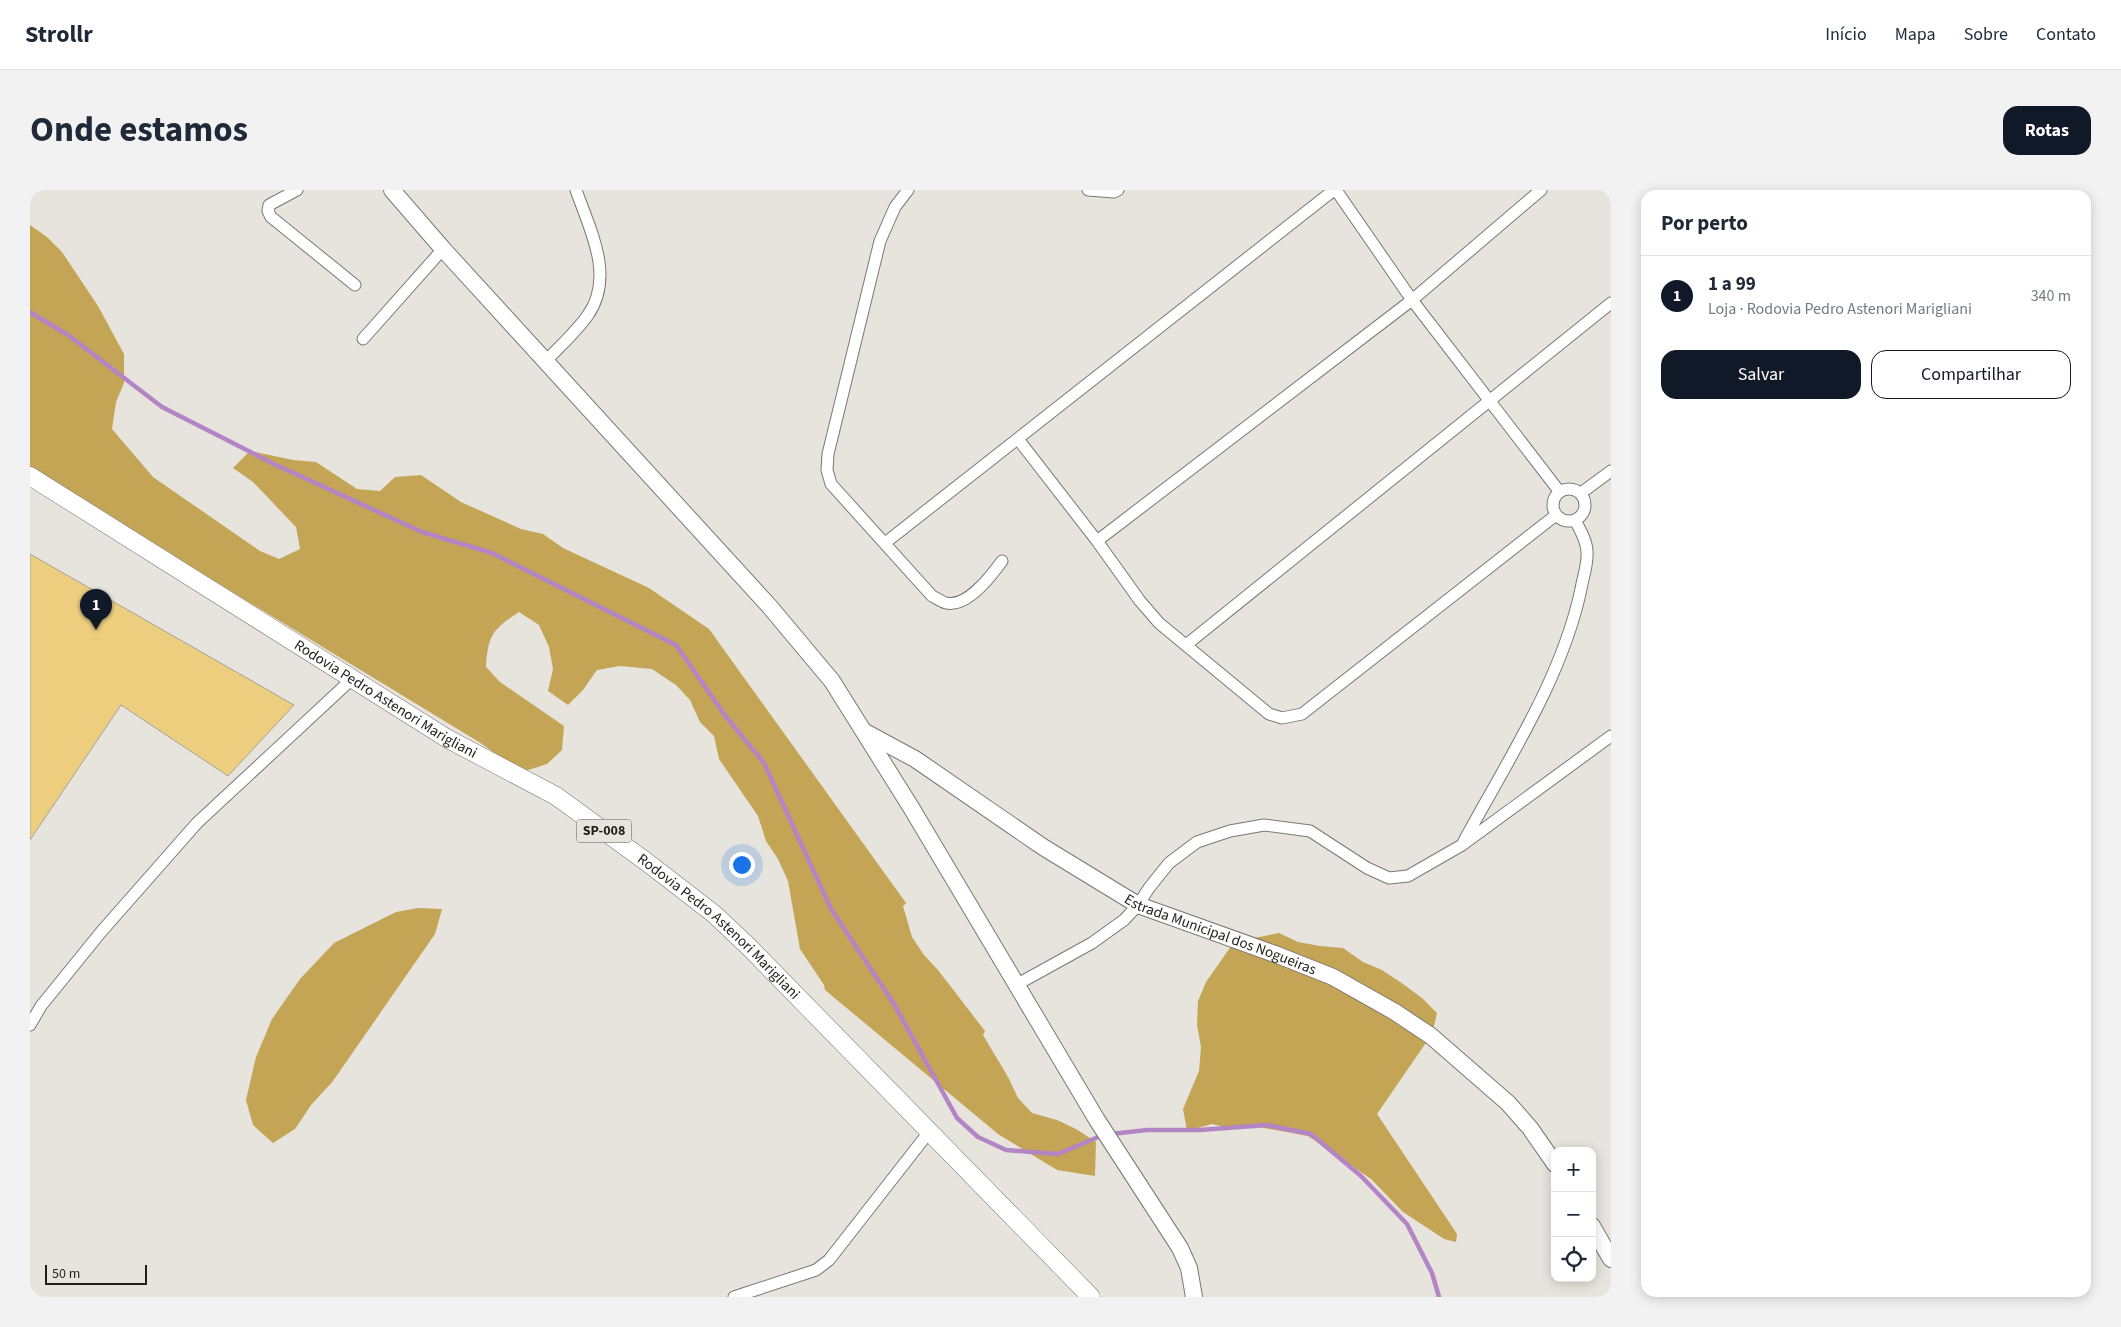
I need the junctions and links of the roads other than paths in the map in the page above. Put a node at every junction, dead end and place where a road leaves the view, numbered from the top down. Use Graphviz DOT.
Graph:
graph roads {
  1 [pos="297,190"];
  2 [pos="392,190"];
  3 [pos="576,190"];
  4 [pos="908,190"];
  5 [pos="1088,190"];
  6 [pos="1118,190"];
  7 [pos="1335,190"];
  8 [pos="1541,190"];
  9 [pos="442,249"];
  10 [pos="355,285"];
  11 [pos="1412,300"];
  12 [pos="1611,303"];
  13 [pos="363,339"];
  14 [pos="546,362"];
  15 [pos="1489,402"];
  16 [pos="1018,439"];
  17 [pos="1611,471"];
  18 [pos="30,476"];
  19 [pos="1559,491"];
  20 [pos="1581,494"];
  21 [pos="1556,515"];
  22 [pos="1575,520"];
  23 [pos="1097,541"];
  24 [pos="885,543"];
  25 [pos="1002,561"];
  26 [pos="1186,645"];
  27 [pos="352,679"];
  28 [pos="863,731"];
  29 [pos="1611,736"];
  30 [pos="1462,846"];
  31 [pos="1138,905"];
  32 [pos="1016,985"];
  33 [pos="30,1025"];
  34 [pos="928,1132"];
  35 [pos="1551,1158"];
  36 [pos="1596,1233"];
  37 [pos="1611,1259"];
  38 [pos="734,1297"];
  39 [pos="1091,1297"];
  40 [pos="1194,1297"];
  1 -- 10 [label="street"];
  2 -- 9 [label="street"];
  3 -- 14 [label="street"];
  4 -- 24 [label="street"];
  5 -- 6 [label="street"];
  7 -- 11 [label="street"];
  7 -- 16 [label="street"];
  8 -- 11 [label="street"];
  9 -- 13 [label="street"];
  9 -- 14 [label="street"];
  11 -- 15 [label="street"];
  11 -- 23 [label="street"];
  12 -- 15 [label="street"];
  14 -- 28 [label="street"];
  15 -- 19 [label="street"];
  15 -- 26 [label="street"];
  16 -- 23 [label="street"];
  16 -- 24 [label="street"];
  17 -- 20 [label="street"];
  18 -- 27 [label="main road, Rodovia Pedro Astenori Marigliani / SP-008"];
  19 -- 20 [label="street"];
  19 -- 21 [label="street"];
  20 -- 22 [label="street"];
  21 -- 22 [label="street"];
  21 -- 26 [label="street"];
  22 -- 30 [label="street"];
  23 -- 26 [label="street"];
  24 -- 25 [label="street"];
  27 -- 33 [label="street"];
  27 -- 34 [label="main road, Rodovia Pedro Astenori Marigliani / SP-008"];
  28 -- 31 [label="street, Estrada Municipal dos Nogueiras"];
  28 -- 32 [label="street"];
  29 -- 30 [label="street"];
  30 -- 31 [label="street"];
  31 -- 32 [label="street"];
  31 -- 35 [label="street, Estrada Municipal dos Nogueiras"];
  32 -- 40 [label="street"];
  34 -- 38 [label="street"];
  34 -- 39 [label="main road, Rodovia Pedro Astenori Marigliani / SP-008"];
  36 -- 37 [label="street"];
}
